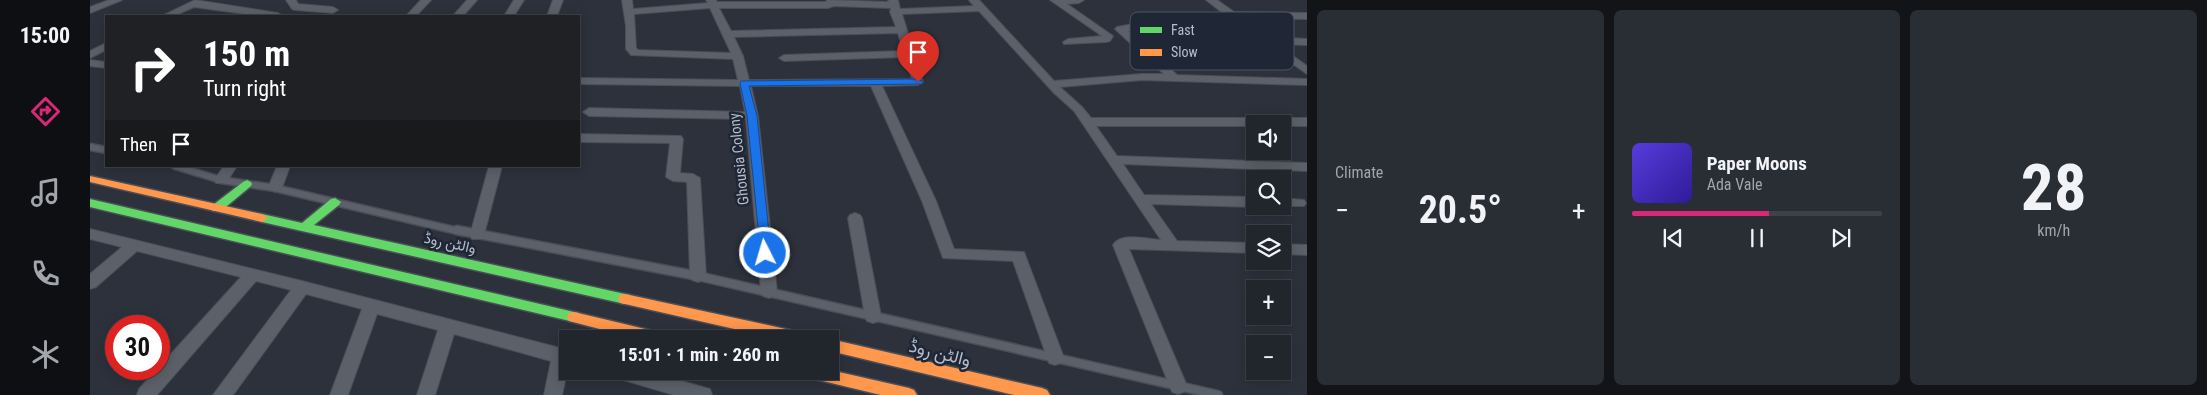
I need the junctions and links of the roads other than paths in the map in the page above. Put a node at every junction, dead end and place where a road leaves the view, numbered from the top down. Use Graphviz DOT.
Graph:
graph roads {
  1 [pos="117,0"];
  2 [pos="203,0"];
  3 [pos="248,0"];
  4 [pos="291,0"];
  5 [pos="426,0"];
  6 [pos="472,0"];
  7 [pos="519,0"];
  8 [pos="558,0"];
  9 [pos="626,0"];
  10 [pos="1079,0"];
  11 [pos="1211,0"];
  12 [pos="1056,1"];
  13 [pos="712,2"];
  14 [pos="832,2"];
  15 [pos="193,4"];
  16 [pos="978,4"];
  17 [pos="894,6"];
  18 [pos="229,9"];
  19 [pos="333,9"];
  20 [pos="90,11"];
  21 [pos="629,12"];
  22 [pos="1228,12"];
  23 [pos="169,15"];
  24 [pos="271,15"];
  25 [pos="412,15"];
  26 [pos="459,15"];
  27 [pos="510,15"];
  28 [pos="552,15"];
  29 [pos="1294,16"];
  30 [pos="1307,16"];
  31 [pos="90,20"];
  32 [pos="1130,28"];
  33 [pos="901,30"];
  34 [pos="728,34"];
  35 [pos="1130,37"];
  36 [pos="1130,38"];
  37 [pos="1106,39"];
  38 [pos="1294,41"];
  39 [pos="1068,42"];
  40 [pos="1307,42"];
  41 [pos="105,47"];
  42 [pos="909,54"];
  43 [pos="90,55"];
  44 [pos="738,56"];
  45 [pos="1294,56"];
  46 [pos="1307,57"];
  47 [pos="784,58"];
  48 [pos="1294,61"];
  49 [pos="90,63"];
  50 [pos="105,65"];
  51 [pos="1165,70"];
  52 [pos="1307,71"];
  53 [pos="1174,78"];
  54 [pos="580,81"];
  55 [pos="875,82"];
  56 [pos="1307,82"];
  57 [pos="744,83"];
  58 [pos="1052,84"];
  59 [pos="590,112"];
  60 [pos="752,116"];
  61 [pos="1087,122"];
  62 [pos="1307,122"];
  63 [pos="580,138"];
  64 [pos="90,147"];
  65 [pos="105,150"];
  66 [pos="1113,160"];
  67 [pos="178,167"];
  68 [pos="229,167"];
  69 [pos="284,167"];
  70 [pos="496,167"];
  71 [pos="1307,167"];
  72 [pos="90,179"];
  73 [pos="221,180"];
  74 [pos="247,184"];
  75 [pos="275,188"];
  76 [pos="1140,199"];
  77 [pos="335,202"];
  78 [pos="1246,202"];
  79 [pos="90,203"];
  80 [pos="1291,203"];
  81 [pos="1299,203"];
  82 [pos="217,208"];
  83 [pos="855,218"];
  84 [pos="304,227"];
  85 [pos="90,234"];
  86 [pos="477,235"];
  87 [pos="134,245"];
  88 [pos="1173,246"];
  89 [pos="1246,248"];
  90 [pos="1291,249"];
  91 [pos="1307,250"];
  92 [pos="252,274"];
  93 [pos="698,276"];
  94 [pos="90,283"];
  95 [pos="302,287"];
  96 [pos="769,292"];
  97 [pos="372,306"];
  98 [pos="873,316"];
  99 [pos="448,326"];
  100 [pos="626,330"];
  101 [pos="764,330"];
  102 [pos="839,347"];
  103 [pos="559,356"];
  104 [pos="1055,358"];
  105 [pos="559,374"];
  106 [pos="839,379"];
  107 [pos="648,380"];
  108 [pos="1178,386"];
  109 [pos="146,395"];
  110 [pos="222,395"];
  111 [pos="338,395"];
  112 [pos="426,395"];
  113 [pos="553,395"];
  114 [pos="702,395"];
  115 [pos="909,395"];
  116 [pos="1042,395"];
  117 [pos="1218,395"];
  1 -- 20 [label="street"];
  2 -- 15 [label="street"];
  3 -- 18 [label="street"];
  4 -- 19 [label="street"];
  5 -- 25 [label="street"];
  6 -- 26 [label="street"];
  7 -- 27 [label="street"];
  8 -- 28 [label="street"];
  9 -- 21 [label="street"];
  10 -- 12 [label="street"];
  11 -- 22 [label="street"];
  12 -- 37 [label="street"];
  13 -- 14 [label="street"];
  13 -- 21 [label="street"];
  13 -- 34 [label="street, Ghousia Colony"];
  14 -- 17 [label="street"];
  15 -- 18 [label="street"];
  15 -- 23 [label="street"];
  16 -- 17 [label="street"];
  16 -- 58 [label="street"];
  17 -- 33 [label="street"];
  18 -- 24 [label="street"];
  20 -- 31 [label="street"];
  21 -- 44 [label="street"];
  29 -- 30 [label="street"];
  32 -- 35 [label="street"];
  33 -- 34 [label="street"];
  33 -- 42 [label="street"];
  34 -- 44 [label="street, Ghousia Colony"];
  36 -- 37 [label="street"];
  37 -- 39 [label="street"];
  38 -- 40 [label="street"];
  41 -- 43 [label="street"];
  42 -- 47 [label="street"];
  42 -- 55 [label="street"];
  44 -- 57 [label="street, Ghousia Colony"];
  45 -- 46 [label="street"];
  48 -- 52 [label="street"];
  49 -- 50 [label="street"];
  51 -- 53 [label="street"];
  53 -- 56 [label="street"];
  53 -- 58 [label="street"];
  54 -- 57 [label="street"];
  55 -- 57 [label="street"];
  55 -- 104 [label="street"];
  57 -- 60 [label="street, Ghousia Colony"];
  58 -- 61 [label="street"];
  59 -- 60 [label="street"];
  60 -- 96 [label="street, Ghousia Colony"];
  61 -- 62 [label="street"];
  61 -- 66 [label="street"];
  63 -- 93 [label="street"];
  64 -- 65 [label="lane"];
  66 -- 71 [label="street"];
  66 -- 76 [label="street"];
  67 -- 73 [label="lane"];
  68 -- 73 [label="street"];
  69 -- 75 [label="street"];
  70 -- 86 [label="street"];
  72 -- 82 [label="main road, والٹن روڈ"];
  73 -- 74 [label="lane"];
  74 -- 75 [label="lane"];
  74 -- 82 [label="main road"];
  75 -- 77 [label="lane"];
  76 -- 78 [label="street"];
  76 -- 88 [label="street"];
  77 -- 84 [label="main road"];
  77 -- 86 [label="lane"];
  79 -- 100 [label="main road"];
  80 -- 81 [label="street"];
  82 -- 84 [label="main road, والٹن روڈ"];
  83 -- 98 [label="street"];
  84 -- 101 [label="main road, والٹن روڈ"];
  85 -- 87 [label="street"];
  86 -- 93 [label="lane"];
  87 -- 92 [label="street"];
  87 -- 94 [label="street"];
  88 -- 89 [label="street"];
  88 -- 108 [label="street"];
  90 -- 91 [label="street"];
  92 -- 95 [label="street"];
  92 -- 109 [label="street"];
  93 -- 96 [label="lane"];
  95 -- 97 [label="street"];
  95 -- 110 [label="street"];
  96 -- 98 [label="lane"];
  97 -- 99 [label="street"];
  97 -- 111 [label="street"];
  98 -- 104 [label="lane"];
  99 -- 103 [label="street"];
  99 -- 112 [label="street"];
  102 -- 116 [label="main road, والٹن روڈ"];
  104 -- 108 [label="lane"];
  105 -- 113 [label="street"];
  106 -- 115 [label="main road"];
  107 -- 114 [label="street"];
  108 -- 117 [label="lane"];
}
